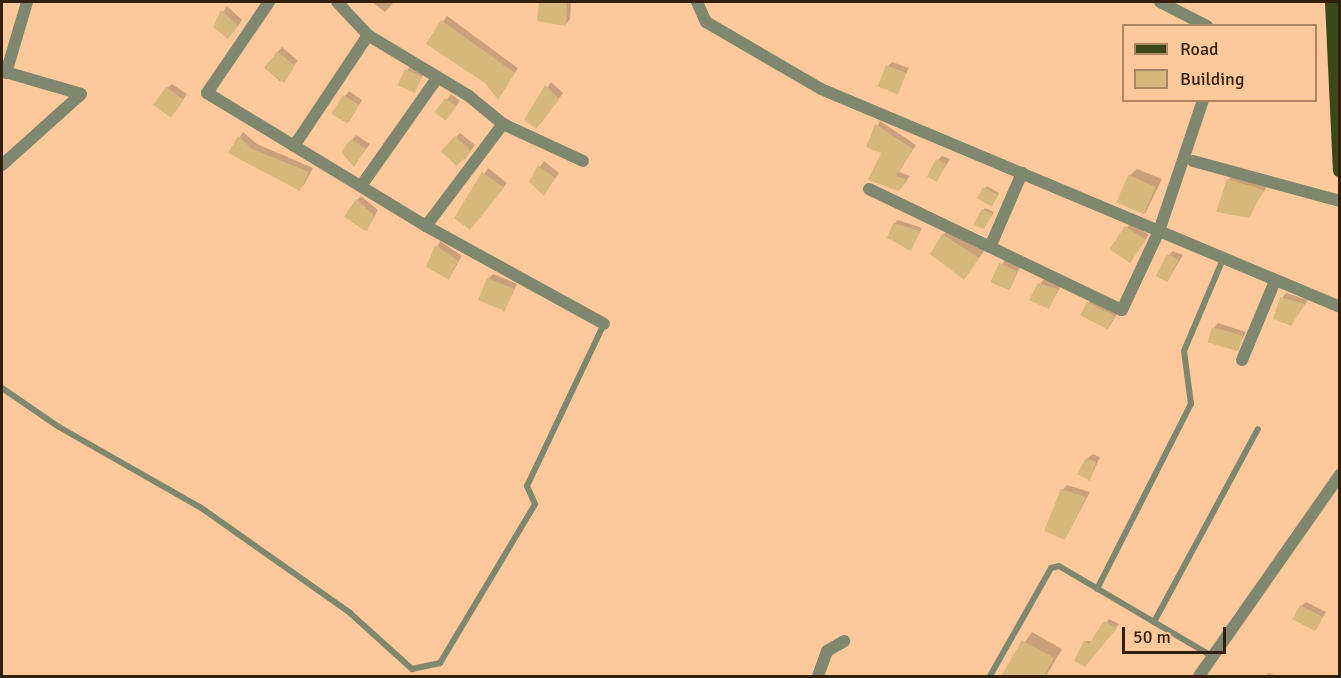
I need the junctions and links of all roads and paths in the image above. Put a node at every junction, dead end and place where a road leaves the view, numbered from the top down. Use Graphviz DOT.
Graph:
graph roads {
  1 [pos="27,2"];
  2 [pos="269,2"];
  3 [pos="337,2"];
  4 [pos="697,2"];
  5 [pos="1160,2"];
  6 [pos="1335,12"];
  7 [pos="1203,24"];
  8 [pos="368,35"];
  9 [pos="4,72"];
  10 [pos="438,77"];
  11 [pos="1202,102"];
  12 [pos="1338,109"];
  13 [pos="503,124"];
  14 [pos="294,146"];
  15 [pos="1193,161"];
  16 [pos="583,162"];
  17 [pos="2,165"];
  18 [pos="1340,170"];
  19 [pos="1022,173"];
  20 [pos="361,186"];
  21 [pos="869,189"];
  22 [pos="1340,201"];
  23 [pos="426,226"];
  24 [pos="1159,231"];
  25 [pos="990,247"];
  26 [pos="1224,258"];
  27 [pos="1275,281"];
  28 [pos="1340,307"];
  29 [pos="604,324"];
  30 [pos="1242,360"];
  31 [pos="2,388"];
  32 [pos="1258,429"];
  33 [pos="1340,475"];
  34 [pos="1097,590"];
  35 [pos="1154,622"];
  36 [pos="844,641"];
  37 [pos="1213,657"];
  38 [pos="818,676"];
  39 [pos="990,676"];
  40 [pos="1199,676"];
  1 -- 9 [label="street"];
  2 -- 14 [label="street"];
  3 -- 8 [label="street"];
  4 -- 19 [label="street"];
  5 -- 7 [label="street"];
  6 -- 12 [label="main road"];
  8 -- 10 [label="street"];
  8 -- 14 [label="street"];
  9 -- 17 [label="street"];
  10 -- 13 [label="street"];
  10 -- 20 [label="street"];
  11 -- 24 [label="street"];
  12 -- 18 [label="main road"];
  13 -- 16 [label="street"];
  13 -- 23 [label="street"];
  14 -- 20 [label="street"];
  15 -- 22 [label="street"];
  19 -- 24 [label="street"];
  19 -- 25 [label="street"];
  20 -- 23 [label="street"];
  21 -- 25 [label="street"];
  23 -- 29 [label="street"];
  24 -- 25 [label="street"];
  24 -- 26 [label="street"];
  26 -- 27 [label="street"];
  26 -- 34 [label="lane"];
  27 -- 28 [label="street"];
  27 -- 30 [label="street"];
  29 -- 31 [label="lane"];
  32 -- 35 [label="lane"];
  33 -- 37 [label="street"];
  34 -- 35 [label="lane"];
  34 -- 39 [label="lane"];
  35 -- 37 [label="lane"];
  36 -- 38 [label="street"];
  37 -- 40 [label="street"];
}
